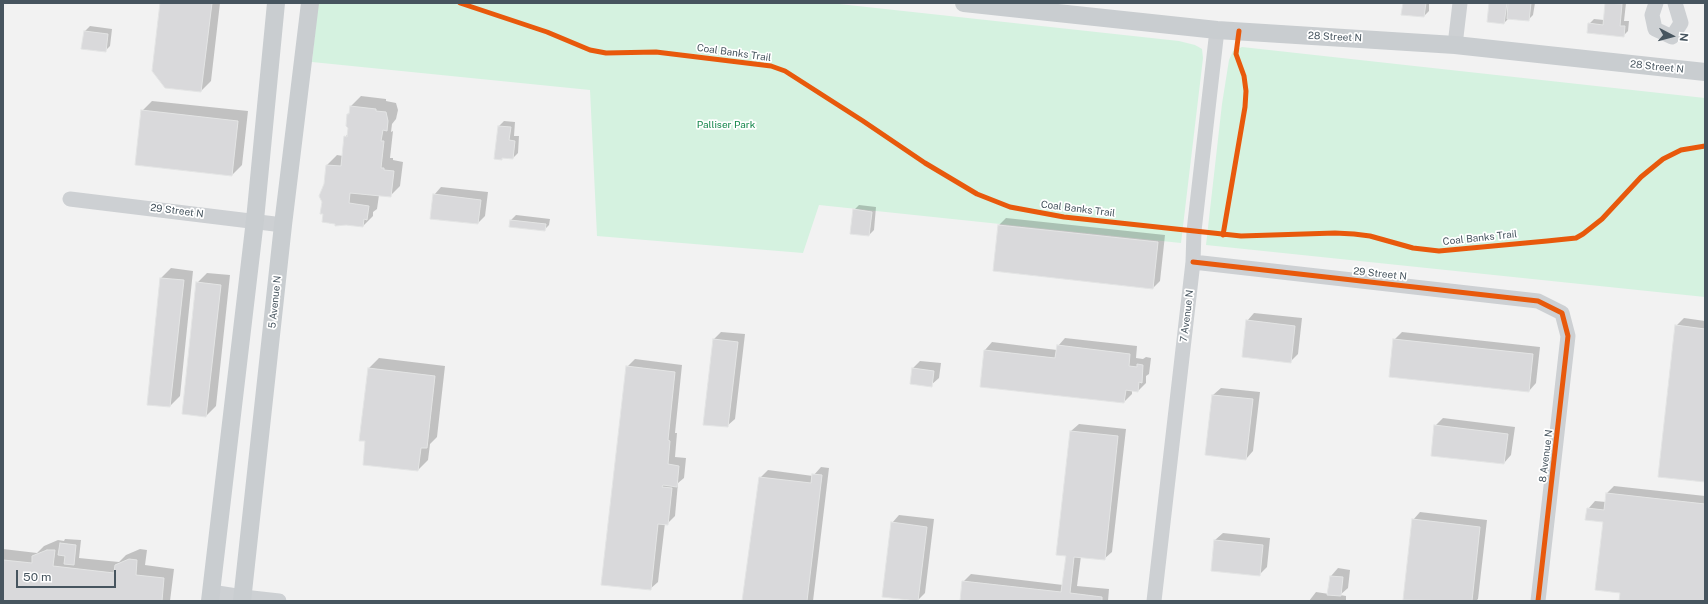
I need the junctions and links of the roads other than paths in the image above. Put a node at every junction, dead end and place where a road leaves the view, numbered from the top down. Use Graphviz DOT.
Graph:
graph roads {
  1 [pos="276,3"];
  2 [pos="310,3"];
  3 [pos="964,3"];
  4 [pos="1460,3"];
  5 [pos="1656,3"];
  6 [pos="1675,3"];
  7 [pos="1217,30"];
  8 [pos="1455,45"];
  9 [pos="1705,72"];
  10 [pos="70,199"];
  11 [pos="255,220"];
  12 [pos="283,225"];
  13 [pos="1193,262"];
  14 [pos="1562,313"];
  15 [pos="210,596"];
  16 [pos="243,599"];
  17 [pos="279,601"];
  18 [pos="1154,601"];
  19 [pos="1538,601"];
  1 -- 11 [label="main road"];
  2 -- 12 [label="main road, 5 Avenue N"];
  3 -- 7 [label="main road, 28 Street N"];
  4 -- 8 [label="street"];
  5 -- 6 [label="street"];
  7 -- 8 [label="main road, 28 Street N"];
  7 -- 13 [label="street, 7 Avenue N"];
  8 -- 9 [label="main road, 28 Street N"];
  10 -- 11 [label="street, 29 Street N"];
  11 -- 12 [label="street, 29 Street N"];
  11 -- 15 [label="main road"];
  12 -- 16 [label="main road, 5 Avenue N"];
  13 -- 14 [label="street, 29 Street N"];
  13 -- 18 [label="street, 7 Avenue N"];
  14 -- 19 [label="street, 8 Avenue N"];
  15 -- 16 [label="street"];
  16 -- 17 [label="street"];
}
